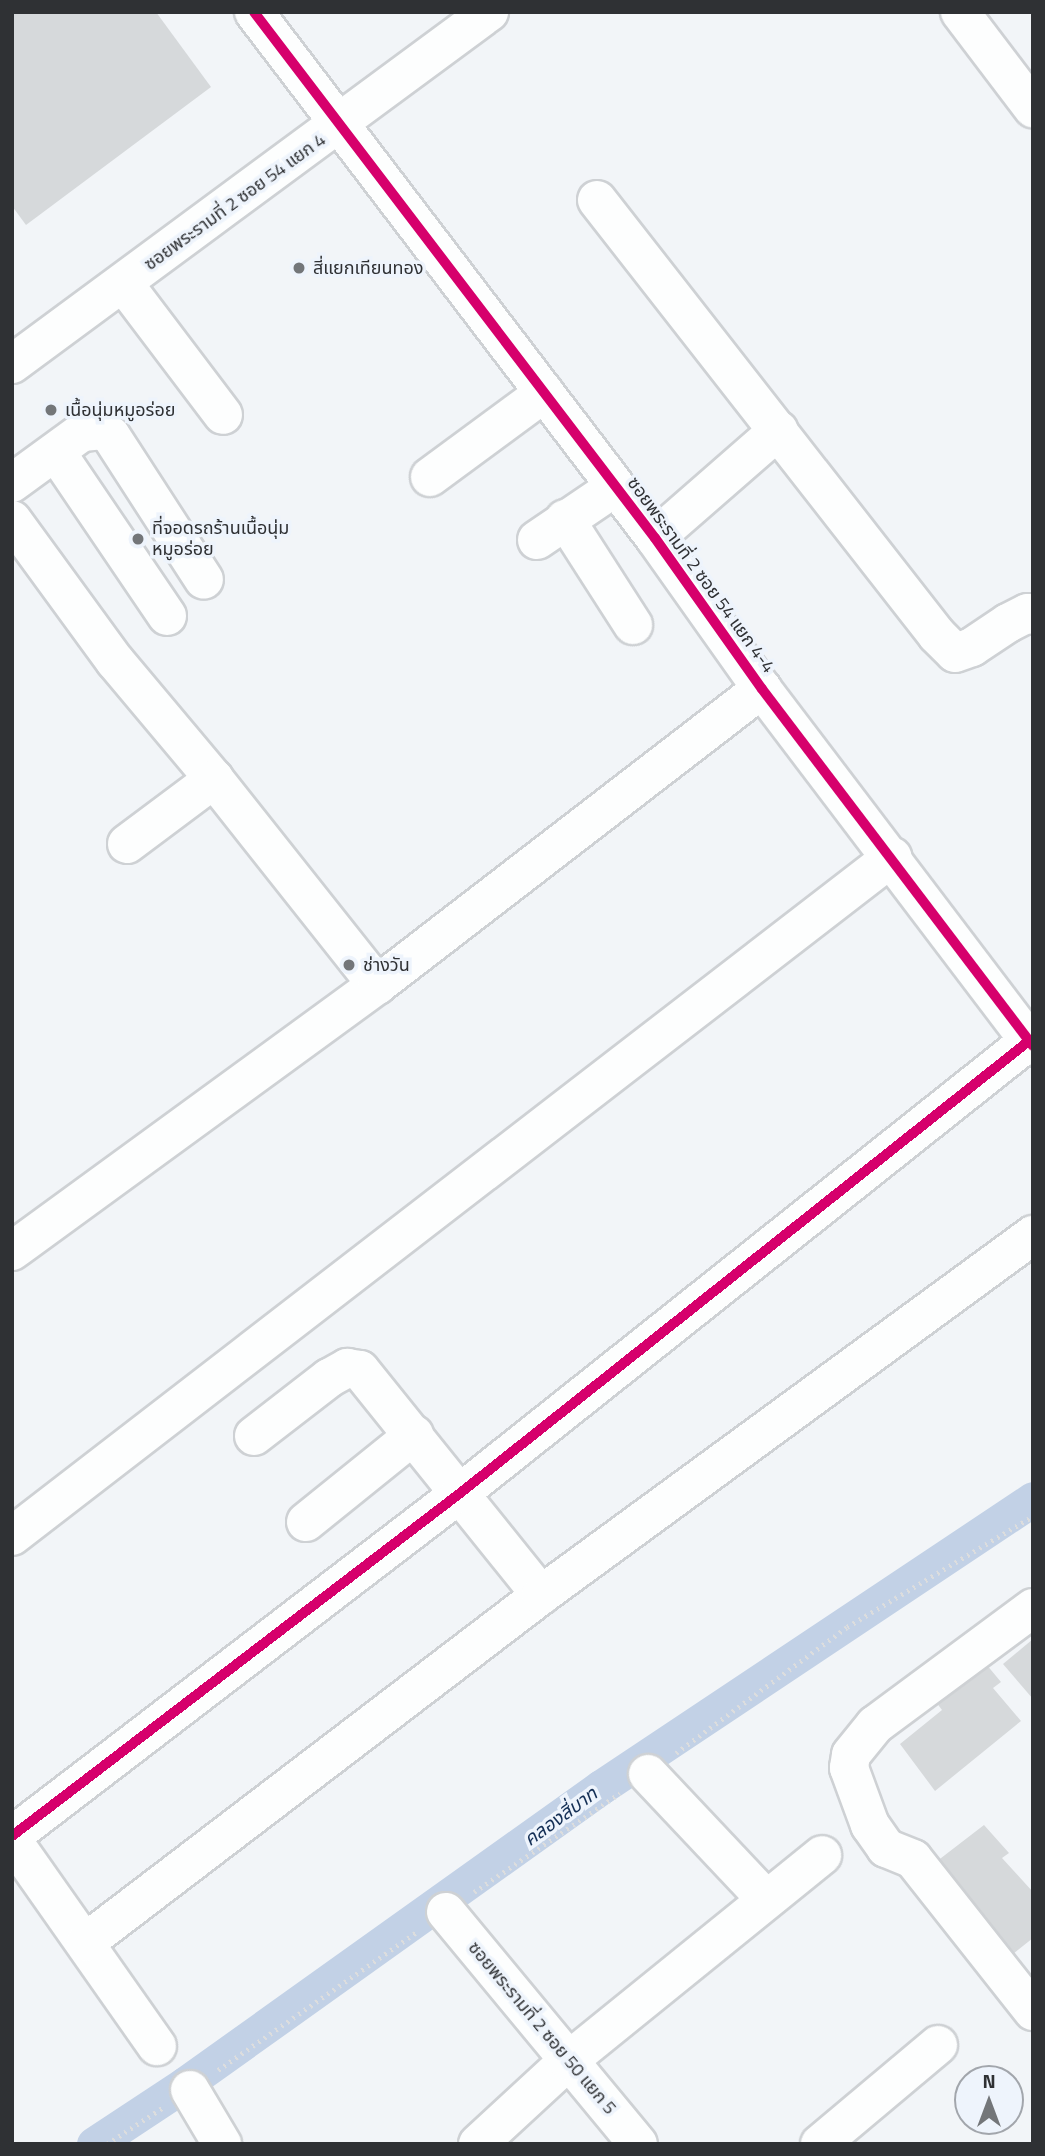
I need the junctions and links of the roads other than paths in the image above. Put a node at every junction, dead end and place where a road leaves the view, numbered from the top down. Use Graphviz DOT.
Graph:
graph roads {
  1 [pos="254,12"];
  2 [pos="489,12"];
  3 [pos="960,12"];
  4 [pos="1033,108"];
  5 [pos="342,124"];
  6 [pos="597,200"];
  7 [pos="124,284"];
  8 [pos="12,364"];
  9 [pos="544,393"];
  10 [pos="223,415"];
  11 [pos="779,430"];
  12 [pos="56,452"];
  13 [pos="429,477"];
  14 [pos="12,483"];
  15 [pos="615,487"];
  16 [pos="12,520"];
  17 [pos="655,538"];
  18 [pos="204,580"];
  19 [pos="1033,615"];
  20 [pos="167,616"];
  21 [pos="633,625"];
  22 [pos="762,689"];
  23 [pos="214,779"];
  24 [pos="127,844"];
  25 [pos="891,857"];
  26 [pos="377,985"];
  27 [pos="1031,1044"];
  28 [pos="1033,1235"];
  29 [pos="12,1251"];
  30 [pos="414,1435"];
  31 [pos="254,1436"];
  32 [pos="459,1494"];
  33 [pos="306,1522"];
  34 [pos="12,1536"];
  35 [pos="541,1595"];
  36 [pos="1033,1608"];
  37 [pos="648,1774"];
  38 [pos="12,1838"];
  39 [pos="822,1855"];
  40 [pos="766,1899"];
  41 [pos="446,1912"];
  42 [pos="86,1942"];
  43 [pos="1033,2011"];
  44 [pos="938,2045"];
  45 [pos="157,2046"];
  46 [pos="568,2062"];
  47 [pos="190,2090"];
  48 [pos="222,2144"];
  49 [pos="478,2144"];
  50 [pos="638,2144"];
  51 [pos="820,2144"];
  1 -- 5 [label="street, ซอยพระรามที่ 2 ซอย 54 แยก 4-4"];
  2 -- 5 [label="street, ซอยพระรามที่ 2 ซอย 54 แยก 4"];
  3 -- 4 [label="street"];
  5 -- 7 [label="street, ซอยพระรามที่ 2 ซอย 54 แยก 4"];
  5 -- 9 [label="street, ซอยพระรามที่ 2 ซอย 54 แยก 4-4"];
  6 -- 11 [label="street"];
  7 -- 8 [label="street, ซอยพระรามที่ 2 ซอย 54 แยก 4"];
  7 -- 10 [label="street"];
  9 -- 13 [label="street"];
  9 -- 15 [label="street, ซอยพระรามที่ 2 ซอย 54 แยก 4-4"];
  11 -- 17 [label="street"];
  11 -- 19 [label="street"];
  12 -- 14 [label="street"];
  12 -- 18 [label="street"];
  12 -- 20 [label="street"];
  15 -- 17 [label="street, ซอยพระรามที่ 2 ซอย 54 แยก 4-4"];
  15 -- 21 [label="street"];
  16 -- 23 [label="street"];
  17 -- 22 [label="street, ซอยพระรามที่ 2 ซอย 54 แยก 4-4"];
  22 -- 25 [label="street, ซอยพระรามที่ 2 ซอย 54 แยก 4-4"];
  22 -- 26 [label="street"];
  23 -- 24 [label="street"];
  23 -- 26 [label="street"];
  25 -- 27 [label="street, ซอยพระรามที่ 2 ซอย 54 แยก 4-4"];
  25 -- 34 [label="street"];
  26 -- 29 [label="street"];
  27 -- 32 [label="street"];
  28 -- 35 [label="street"];
  30 -- 31 [label="street"];
  30 -- 32 [label="street"];
  30 -- 33 [label="street"];
  32 -- 35 [label="street"];
  32 -- 38 [label="street"];
  35 -- 42 [label="street"];
  36 -- 43 [label="street"];
  37 -- 40 [label="street"];
  38 -- 42 [label="street"];
  39 -- 40 [label="street"];
  40 -- 46 [label="street"];
  41 -- 46 [label="street, ซอยพระรามที่ 2 ซอย 50 แยก 5"];
  42 -- 45 [label="street"];
  44 -- 51 [label="street"];
  46 -- 49 [label="street"];
  46 -- 50 [label="street, ซอยพระรามที่ 2 ซอย 50 แยก 5"];
  47 -- 48 [label="street"];
}
